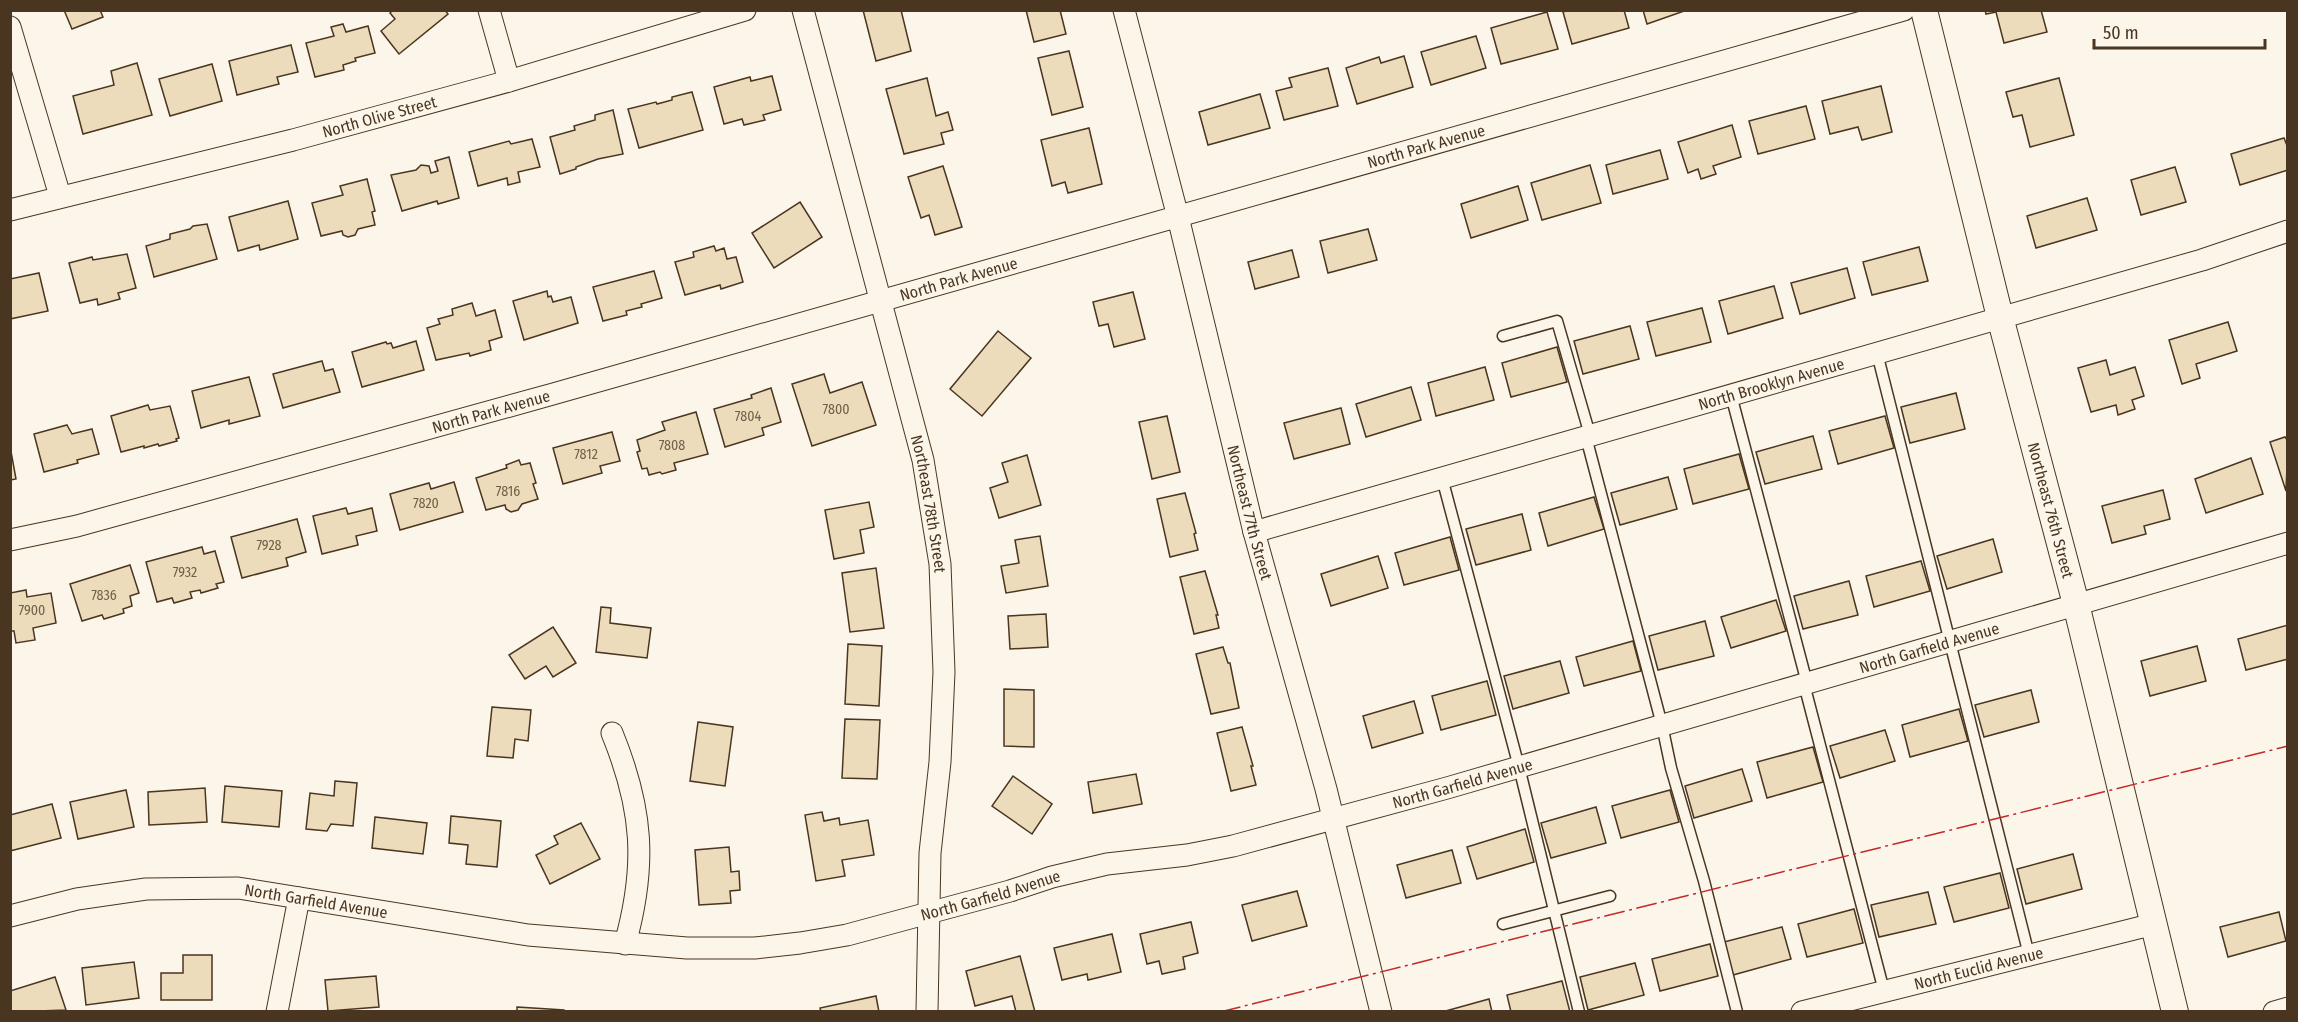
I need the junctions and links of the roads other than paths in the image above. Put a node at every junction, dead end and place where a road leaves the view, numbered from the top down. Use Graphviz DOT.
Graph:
graph roads {
  1 [pos="489,10"];
  2 [pos="745,10"];
  3 [pos="803,10"];
  4 [pos="1124,10"];
  5 [pos="1904,10"];
  6 [pos="1924,10"];
  7 [pos="10,27"];
  8 [pos="509,81"];
  9 [pos="60,196"];
  10 [pos="10,210"];
  11 [pos="1178,217"];
  12 [pos="2288,231"];
  13 [pos="881,300"];
  14 [pos="2000,317"];
  15 [pos="1503,336"];
  16 [pos="1877,352"];
  17 [pos="1731,395"];
  18 [pos="1588,436"];
  19 [pos="1442,478"];
  20 [pos="1254,532"];
  21 [pos="10,540"];
  22 [pos="2288,543"];
  23 [pos="2076,604"];
  24 [pos="1949,641"];
  25 [pos="1806,683"];
  26 [pos="1662,725"];
  27 [pos="612,734"];
  28 [pos="1519,767"];
  29 [pos="1333,819"];
  30 [pos="1610,896"];
  31 [pos="299,897"];
  32 [pos="1554,910"];
  33 [pos="929,913"];
  34 [pos="10,916"];
  35 [pos="1503,924"];
  36 [pos="2154,924"];
  37 [pos="625,944"];
  38 [pos="2029,955"];
  39 [pos="1884,991"];
  40 [pos="2288,1008"];
  41 [pos="277,1011"];
  42 [pos="927,1011"];
  43 [pos="1381,1011"];
  44 [pos="1579,1011"];
  45 [pos="1737,1011"];
  46 [pos="1802,1011"];
  47 [pos="2175,1011"];
  48 [pos="2274,1011"];
  1 -- 8 [label="street"];
  2 -- 8 [label="street, North Olive Street"];
  3 -- 13 [label="street, Northeast 78th Street"];
  4 -- 11 [label="street, Northeast 77th Street"];
  5 -- 11 [label="street, North Park Avenue"];
  6 -- 14 [label="street, Northeast 76th Street"];
  7 -- 9 [label="street"];
  8 -- 9 [label="street, North Olive Street"];
  9 -- 10 [label="street, North Olive Street"];
  11 -- 13 [label="street, North Park Avenue"];
  11 -- 20 [label="street, Northeast 77th Street"];
  12 -- 14 [label="street, North Brooklyn Avenue"];
  13 -- 21 [label="street, North Park Avenue"];
  13 -- 33 [label="street, Northeast 78th Street"];
  14 -- 16 [label="street, North Brooklyn Avenue"];
  14 -- 23 [label="street, Northeast 76th Street"];
  15 -- 18 [label="lane"];
  16 -- 17 [label="street, North Brooklyn Avenue"];
  16 -- 24 [label="lane"];
  17 -- 18 [label="street, North Brooklyn Avenue"];
  17 -- 25 [label="lane"];
  18 -- 19 [label="street, North Brooklyn Avenue"];
  18 -- 26 [label="lane"];
  19 -- 20 [label="street, North Brooklyn Avenue"];
  19 -- 28 [label="lane"];
  20 -- 29 [label="street, Northeast 77th Street"];
  22 -- 23 [label="street, North Garfield Avenue"];
  23 -- 24 [label="street, North Garfield Avenue"];
  23 -- 36 [label="street, Northeast 76th Street"];
  24 -- 25 [label="street, North Garfield Avenue"];
  24 -- 38 [label="lane"];
  25 -- 26 [label="street, North Garfield Avenue"];
  25 -- 39 [label="lane"];
  26 -- 28 [label="street, North Garfield Avenue"];
  26 -- 45 [label="lane"];
  27 -- 37 [label="street"];
  28 -- 29 [label="street, North Garfield Avenue"];
  28 -- 32 [label="lane"];
  29 -- 33 [label="street, North Garfield Avenue"];
  29 -- 43 [label="street, Northeast 77th Street"];
  30 -- 32 [label="lane"];
  31 -- 34 [label="street, North Garfield Avenue"];
  31 -- 37 [label="street, North Garfield Avenue"];
  31 -- 41 [label="street"];
  32 -- 35 [label="lane"];
  32 -- 44 [label="lane"];
  33 -- 37 [label="street, North Garfield Avenue"];
  33 -- 42 [label="street, Northeast 78th Street"];
  36 -- 38 [label="street, North Euclid Avenue"];
  36 -- 47 [label="street, Northeast 76th Street"];
  38 -- 39 [label="street, North Euclid Avenue"];
  39 -- 46 [label="street, North Euclid Avenue"];
  40 -- 48 [label="street"];
}
